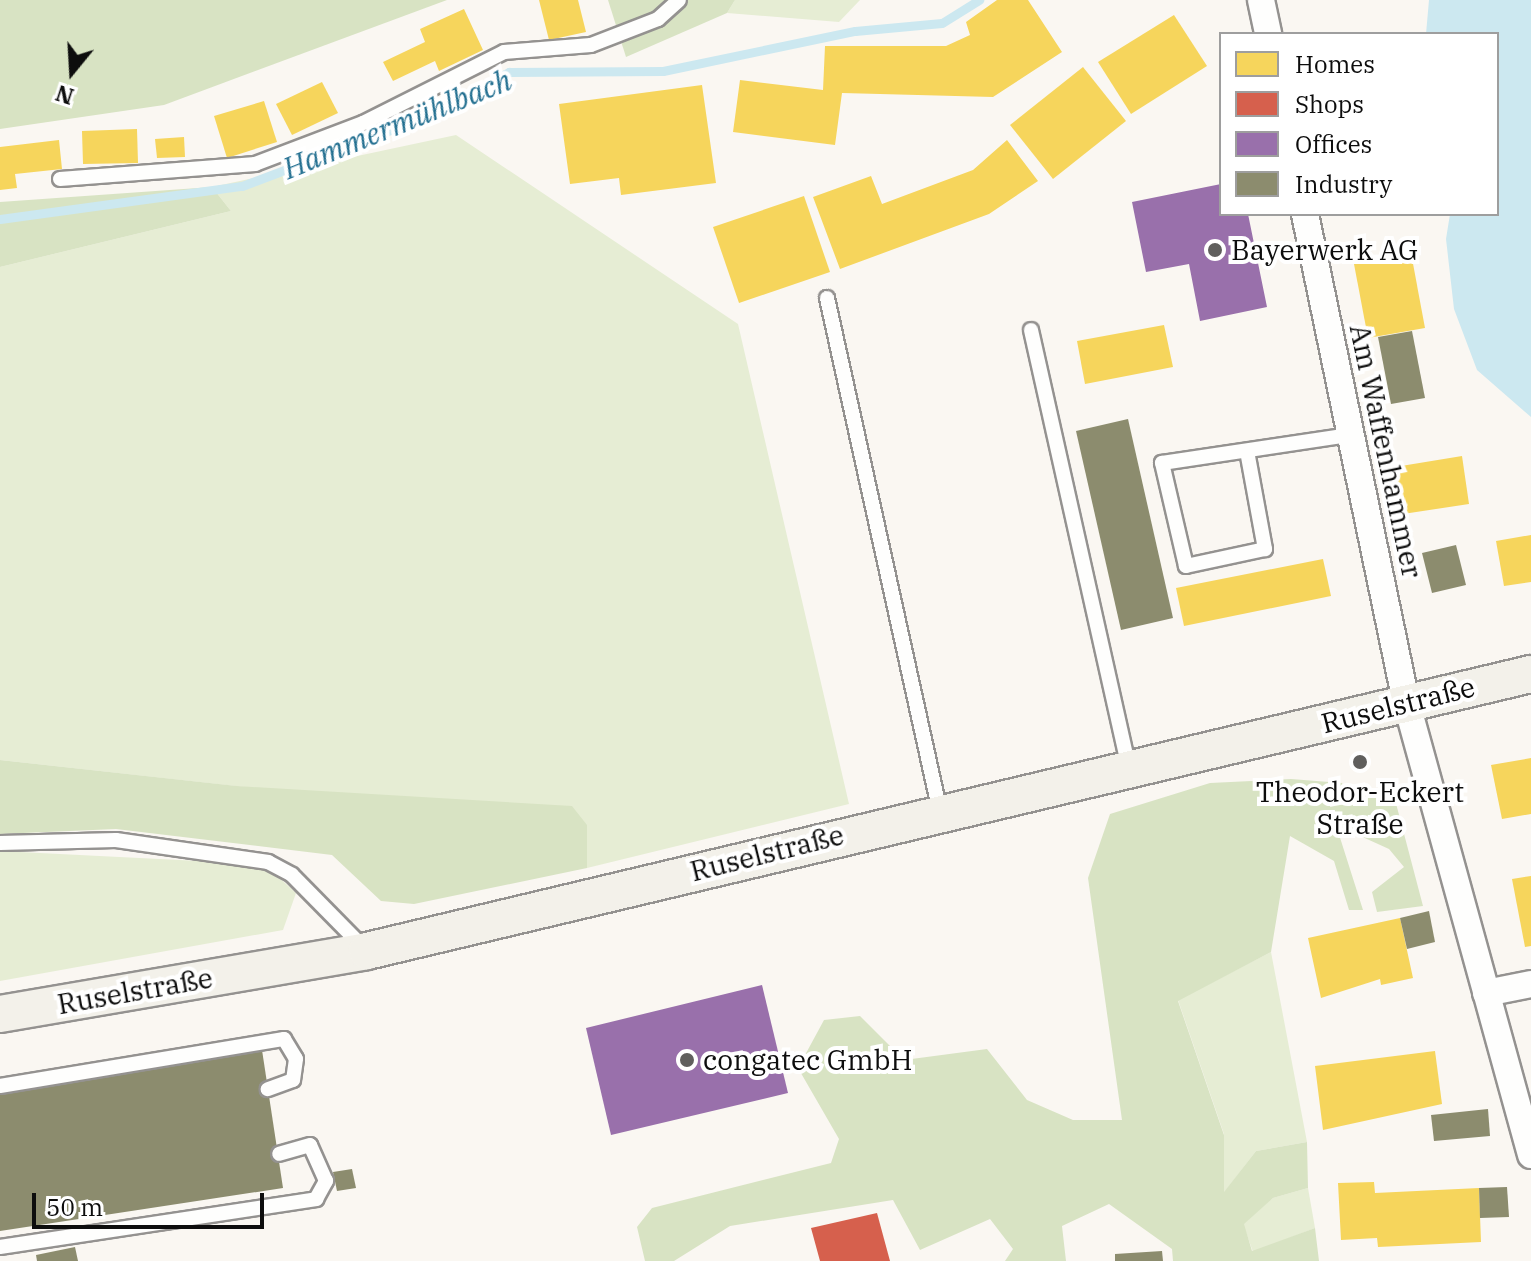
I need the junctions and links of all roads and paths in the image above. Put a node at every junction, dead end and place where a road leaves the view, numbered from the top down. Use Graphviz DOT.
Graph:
graph roads {
  1 [pos="679,0"];
  2 [pos="1261,0"];
  3 [pos="1268,32"];
  4 [pos="60,179"];
  5 [pos="1305,216"];
  6 [pos="827,298"];
  7 [pos="1031,330"];
  8 [pos="1350,435"];
  9 [pos="1247,451"];
  10 [pos="1531,674"];
  11 [pos="1406,701"];
  12 [pos="1129,768"];
  13 [pos="940,812"];
  14 [pos="0,843"];
  15 [pos="367,951"];
  16 [pos="1531,984"];
  17 [pos="1486,993"];
  18 [pos="0,1014"];
  19 [pos="0,1086"];
  20 [pos="268,1089"];
  21 [pos="279,1154"];
  22 [pos="1531,1155"];
  23 [pos="0,1247"];
  1 -- 4 [label="lane"];
  2 -- 3 [label="street"];
  5 -- 8 [label="street, Am Waffenhammer"];
  6 -- 13 [label="lane"];
  7 -- 12 [label="lane"];
  8 -- 9 [label="lane"];
  8 -- 11 [label="street, Am Waffenhammer"];
  9 -- 9 [label="lane"];
  10 -- 11 [label="main road, Ruselstraße"];
  11 -- 12 [label="main road, Ruselstraße"];
  11 -- 17 [label="street, Am Waffenhammer"];
  12 -- 13 [label="main road, Ruselstraße"];
  13 -- 15 [label="main road, Ruselstraße"];
  14 -- 15 [label="lane"];
  15 -- 18 [label="main road, Ruselstraße"];
  16 -- 17 [label="street"];
  17 -- 22 [label="street, Am Waffenhammer"];
  19 -- 20 [label="lane"];
  21 -- 23 [label="lane"];
}
